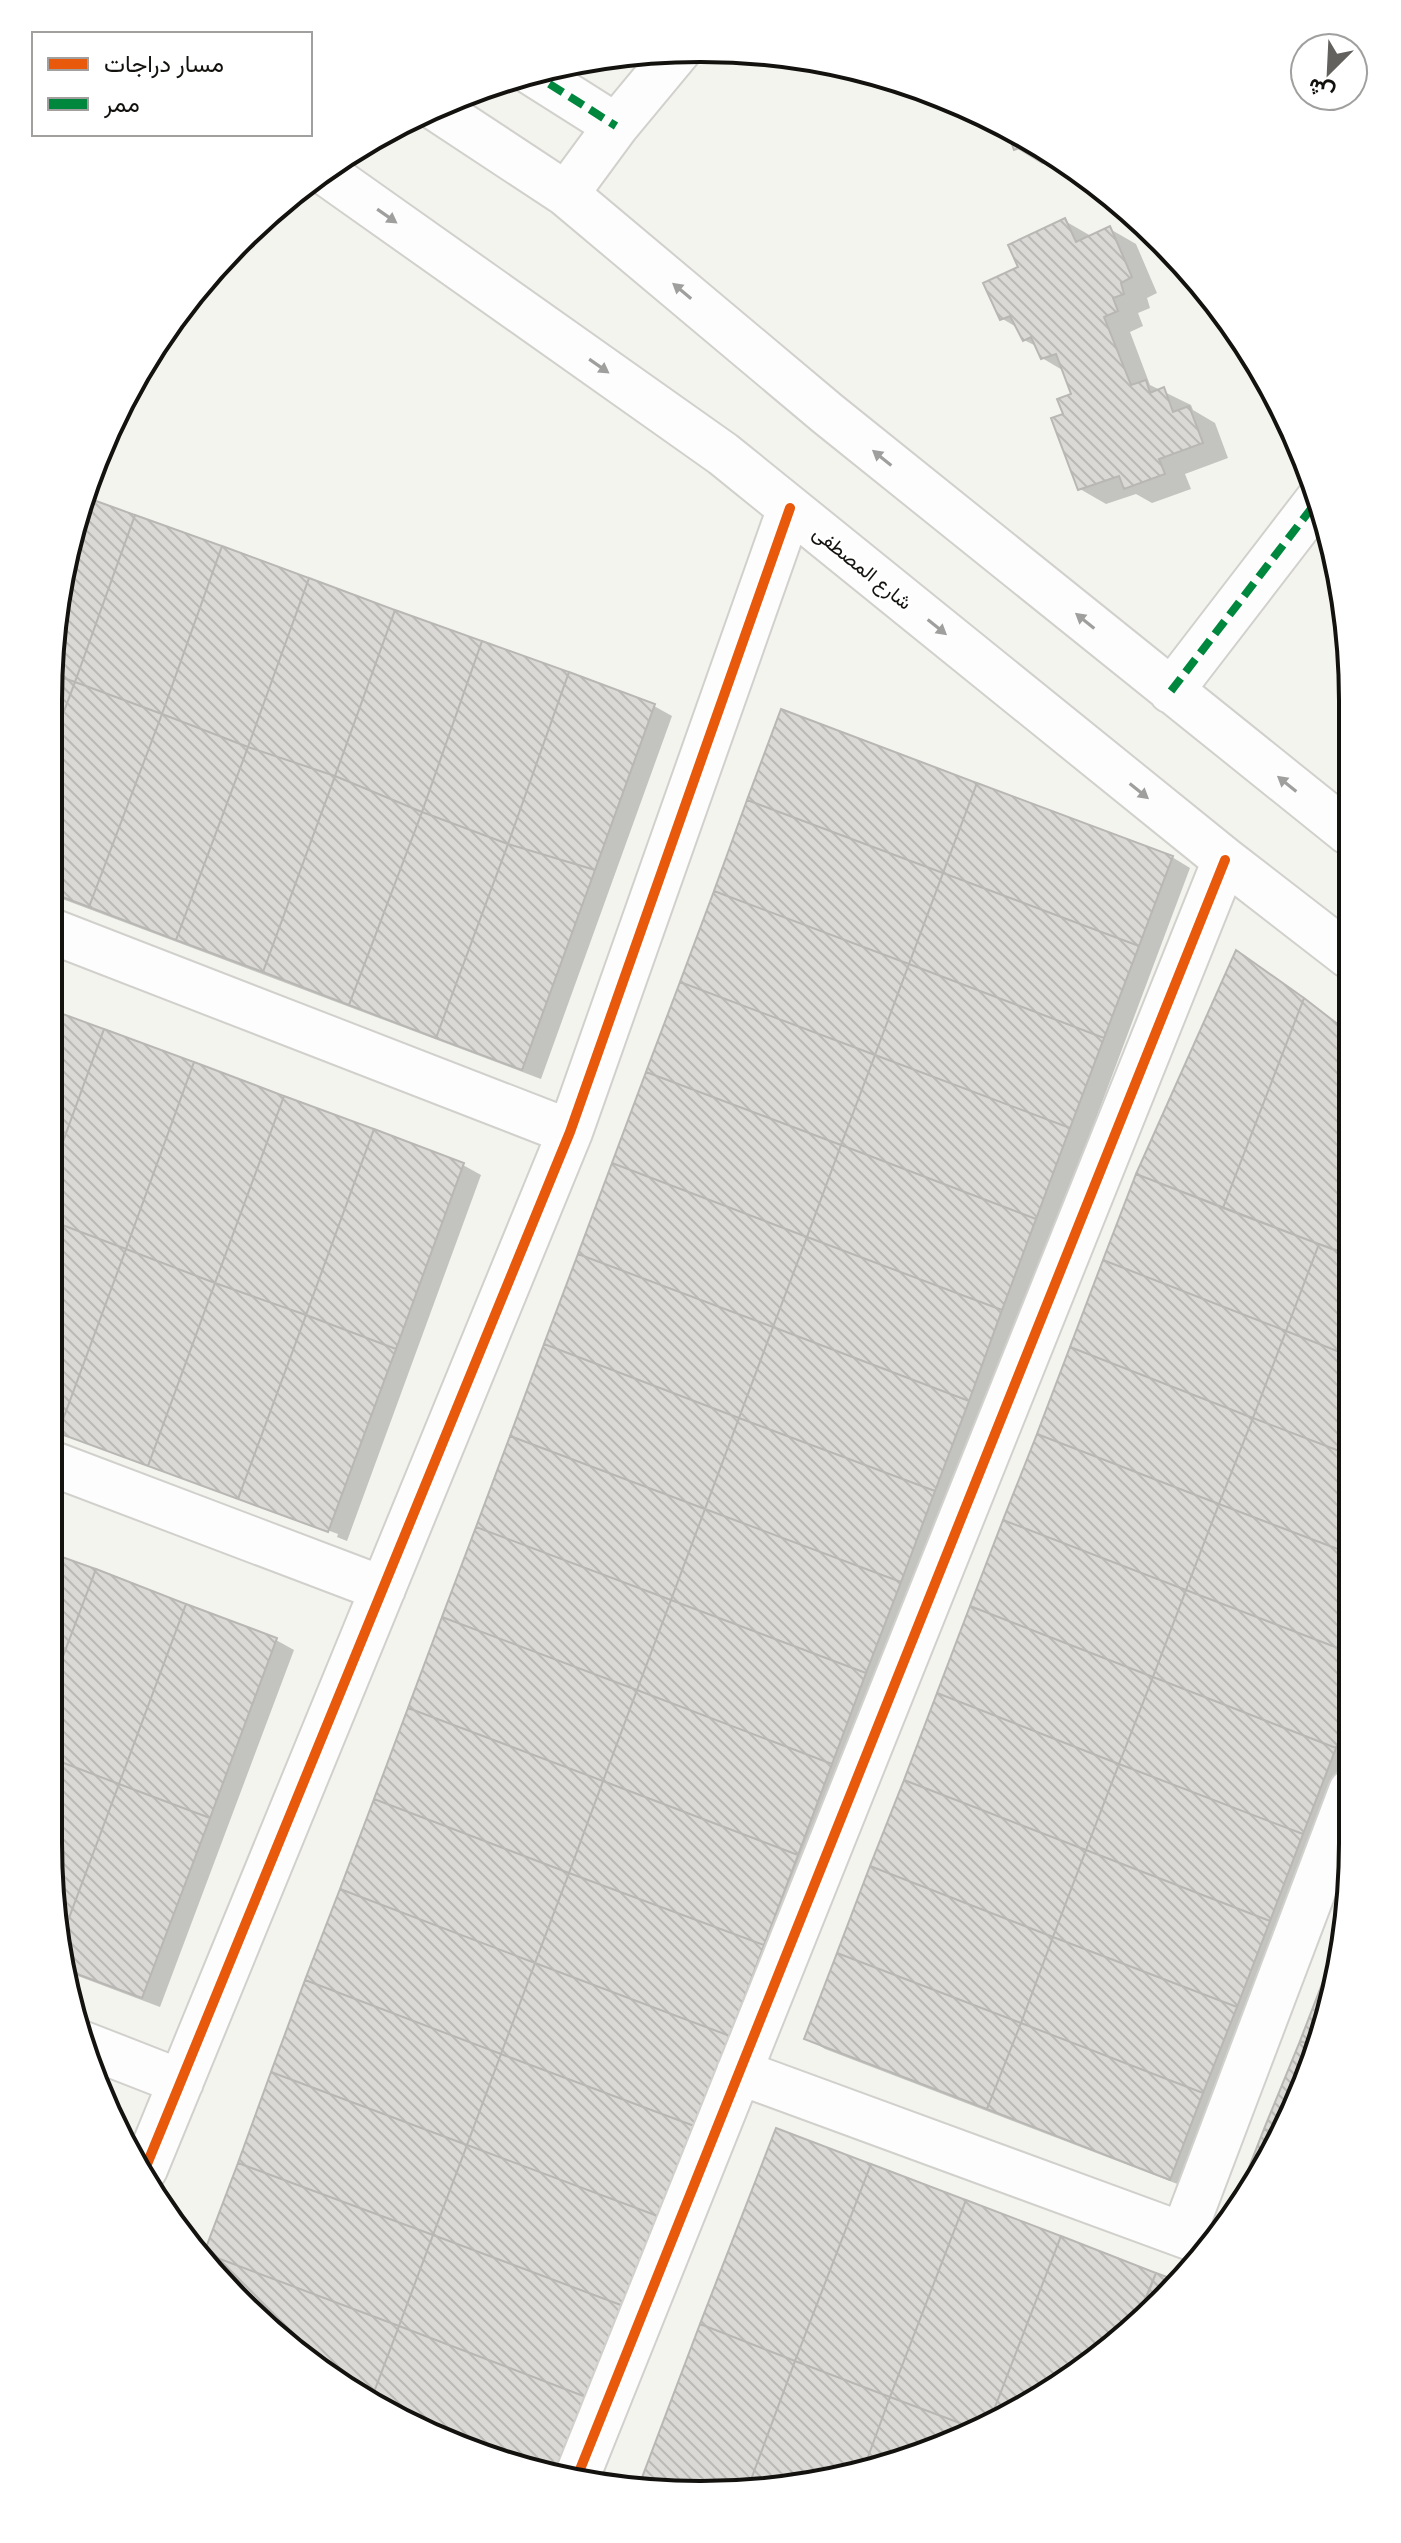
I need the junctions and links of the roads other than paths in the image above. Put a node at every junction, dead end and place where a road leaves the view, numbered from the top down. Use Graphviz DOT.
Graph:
graph roads {
  1 [pos="668,63"];
  2 [pos="546,81"];
  3 [pos="447,115"];
  4 [pos="616,126"];
  5 [pos="334,179"];
  6 [pos="566,194"];
  7 [pos="790,508"];
  8 [pos="1310,511"];
  9 [pos="1171,691"];
  10 [pos="1339,825"];
  11 [pos="1225,860"];
  12 [pos="62,935"];
  13 [pos="1339,948"];
  14 [pos="570,1132"];
  15 [pos="62,1467"];
  16 [pos="383,1589"];
  17 [pos="1339,1825"];
  18 [pos="96,2049"];
  19 [pos="739,2072"];
  20 [pos="181,2082"];
  21 [pos="148,2162"];
  22 [pos="1194,2239"];
  23 [pos="580,2470"];
  1 -- 4 [label="street"];
  2 -- 4 [label="street"];
  3 -- 6 [label="street"];
  4 -- 6 [label="street"];
  5 -- 7 [label="street, شارع المصطفى, one-way"];
  9 -- 6 [label="street, one-way"];
  7 -- 11 [label="street, شارع المصطفى, one-way"];
  7 -- 14 [label="street"];
  8 -- 9 [label="street"];
  10 -- 9 [label="street, one-way"];
  11 -- 13 [label="street, شارع المصطفى"];
  11 -- 19 [label="street"];
  12 -- 14 [label="street"];
  14 -- 16 [label="street"];
  15 -- 16 [label="street"];
  16 -- 20 [label="street"];
  17 -- 22 [label="street"];
  18 -- 20 [label="street"];
  19 -- 22 [label="street"];
  19 -- 23 [label="street"];
  20 -- 21 [label="street"];
}
